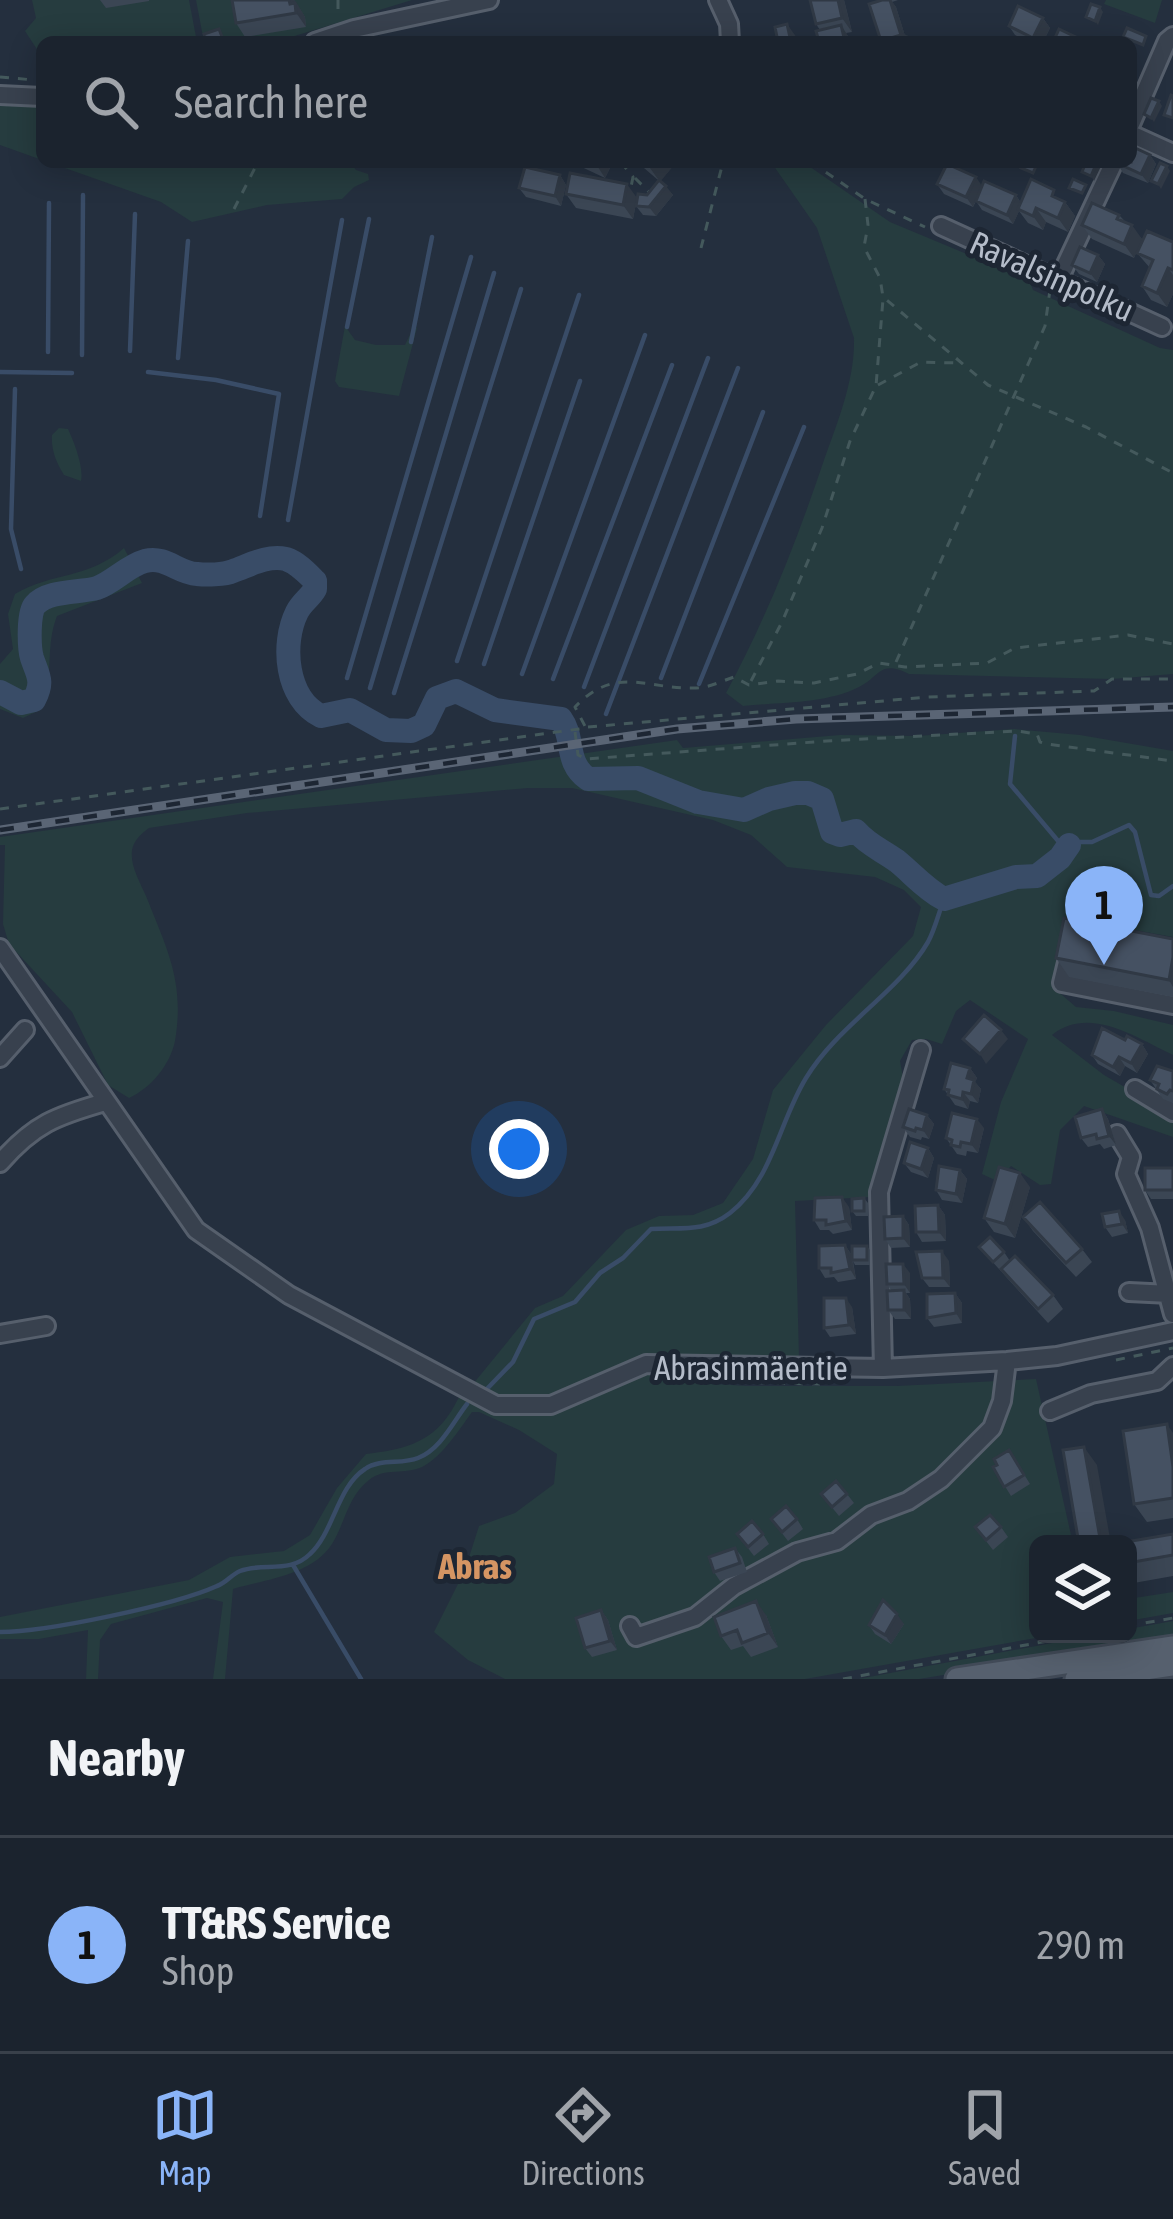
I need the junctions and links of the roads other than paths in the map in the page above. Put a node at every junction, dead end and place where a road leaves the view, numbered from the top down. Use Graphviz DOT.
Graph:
graph roads {
  1 [pos="489,0"];
  2 [pos="718,0"];
  3 [pos="333,36"];
  4 [pos="732,36"];
  5 [pos="1173,36"];
  6 [pos="0,95"];
  7 [pos="36,97"];
  8 [pos="1137,110"];
  9 [pos="1137,137"];
  10 [pos="1173,153"];
  11 [pos="1111,168"];
  12 [pos="936,228"];
  13 [pos="1057,282"];
  14 [pos="1162,327"];
  15 [pos="1076,927"];
  16 [pos="0,948"];
  17 [pos="1173,1005"];
  18 [pos="25,1030"];
  19 [pos="921,1050"];
  20 [pos="0,1058"];
  21 [pos="1135,1089"];
  22 [pos="105,1102"];
  23 [pos="1173,1112"];
  24 [pos="1117,1134"];
  25 [pos="0,1163"];
  26 [pos="1129,1292"];
  27 [pos="1169,1294"];
  28 [pos="1173,1314"];
  29 [pos="46,1326"];
  30 [pos="1173,1331"];
  31 [pos="0,1334"];
  32 [pos="1006,1361"];
  33 [pos="1173,1366"];
  34 [pos="883,1368"];
  35 [pos="1050,1412"];
  36 [pos="630,1626"];
  37 [pos="1173,1647"];
  38 [pos="1173,1666"];
  39 [pos="1103,1674"];
  40 [pos="957,1679"];
  1 -- 3 [label="street"];
  2 -- 4 [label="street"];
  5 -- 8 [label="street"];
  6 -- 7 [label="street"];
  9 -- 10 [label="street"];
  11 -- 13 [label="street"];
  12 -- 13 [label="street, Ravalsinpolku"];
  13 -- 14 [label="street, Ravalsinpolku"];
  15 -- 17 [label="street"];
  16 -- 22 [label="street, Abrasinmäentie"];
  18 -- 20 [label="street"];
  19 -- 34 [label="street"];
  21 -- 23 [label="street"];
  22 -- 25 [label="street"];
  22 -- 34 [label="street, Abrasinmäentie"];
  24 -- 27 [label="street"];
  26 -- 27 [label="street"];
  27 -- 28 [label="street"];
  29 -- 31 [label="street"];
  30 -- 32 [label="street, Abrasinmäentie"];
  32 -- 34 [label="street, Abrasinmäentie"];
  32 -- 36 [label="street"];
  33 -- 35 [label="street"];
  37 -- 39 [label="main road"];
  38 -- 39 [label="main road"];
  39 -- 40 [label="main road"];
}
